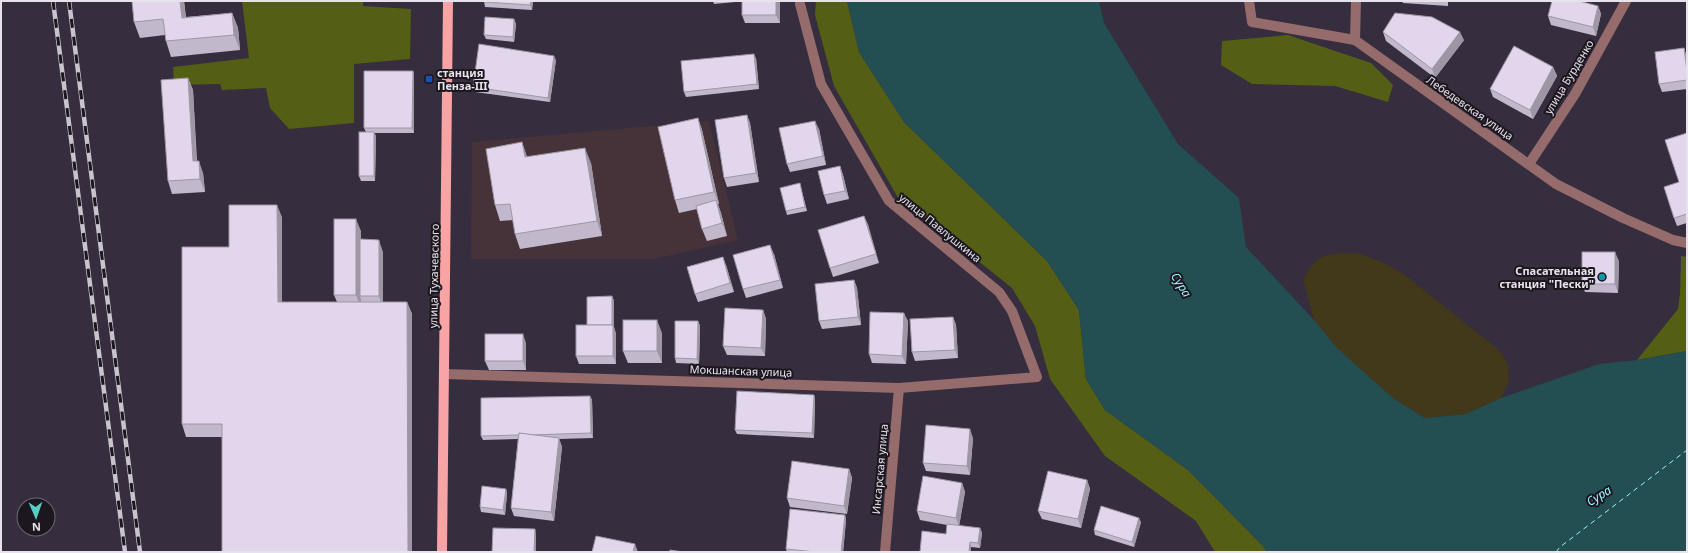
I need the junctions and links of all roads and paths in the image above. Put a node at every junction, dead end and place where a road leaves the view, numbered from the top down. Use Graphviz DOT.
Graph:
graph roads {
  1 [pos="448,1"];
  2 [pos="1249,1"];
  3 [pos="1356,1"];
  4 [pos="1626,1"];
  5 [pos="800,4"];
  6 [pos="1355,40"];
  7 [pos="1528,164"];
  8 [pos="1687,243"];
  9 [pos="444,374"];
  10 [pos="1037,377"];
  11 [pos="899,388"];
  12 [pos="442,552"];
  13 [pos="885,552"];
  1 -- 9 [label="main road, улица Тухачевского"];
  2 -- 6 [label="street, Лебедевская улица"];
  3 -- 6 [label="street"];
  4 -- 7 [label="street, улица Бурденко"];
  5 -- 10 [label="street, улица Павлушкина"];
  6 -- 7 [label="street, Лебедевская улица"];
  7 -- 8 [label="street, Лебедевская улица"];
  9 -- 11 [label="street, Мокшанская улица"];
  9 -- 12 [label="main road, улица Тухачевского"];
  10 -- 11 [label="street, Мокшанская улица"];
  11 -- 13 [label="street, Инсарская улица"];
}
